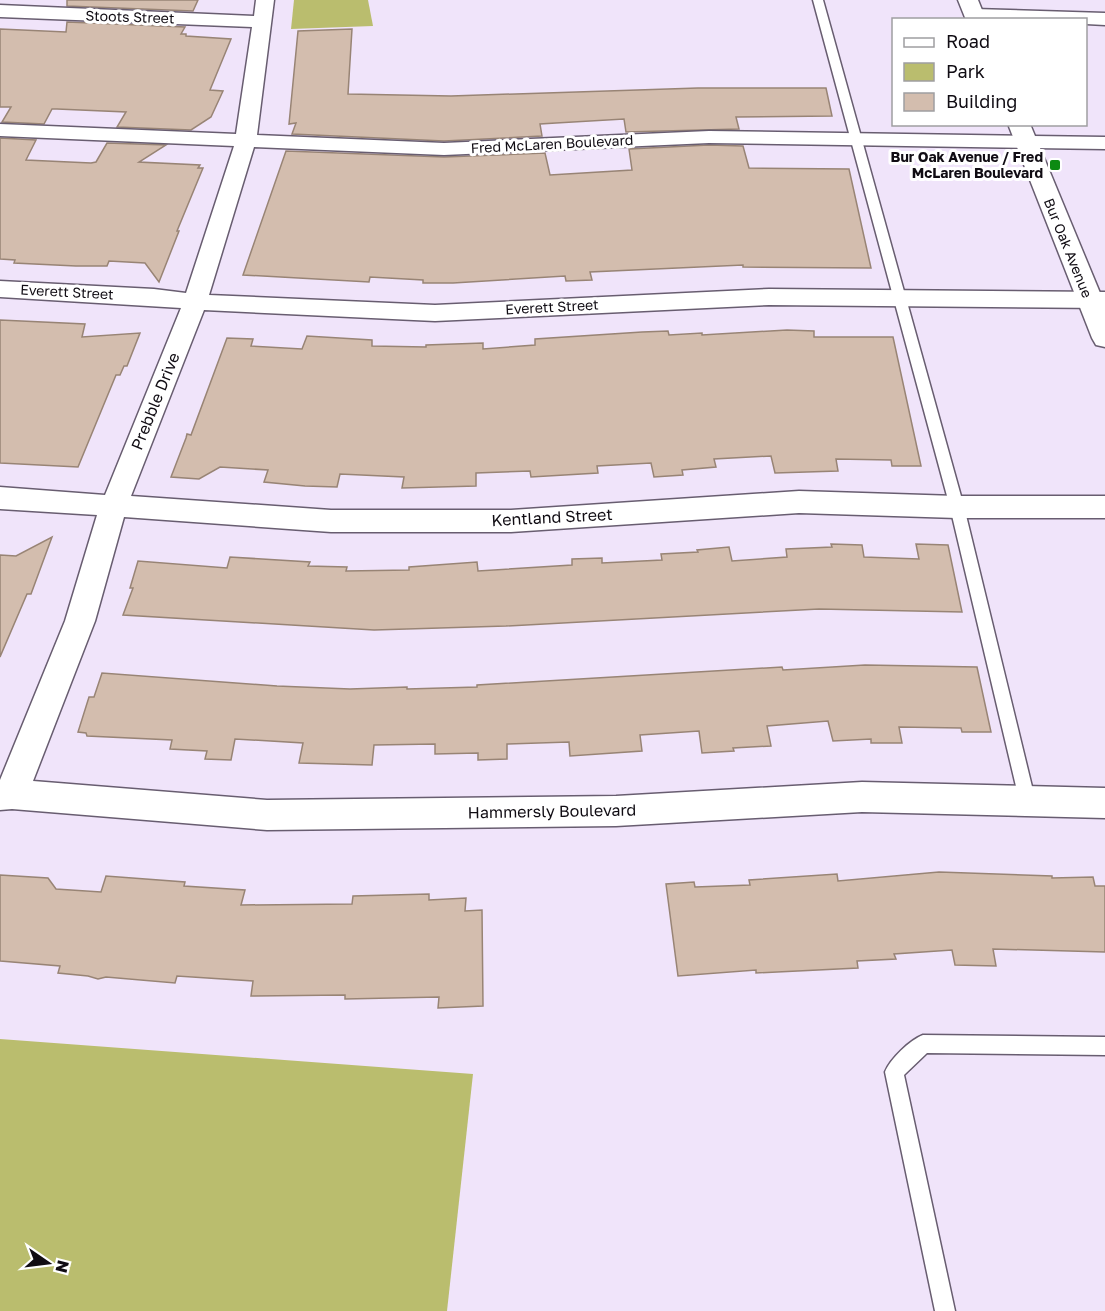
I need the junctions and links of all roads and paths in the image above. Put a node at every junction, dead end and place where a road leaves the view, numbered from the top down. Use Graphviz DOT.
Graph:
graph roads {
  1 [pos="265,0"];
  2 [pos="818,0"];
  3 [pos="0,11"];
  4 [pos="973,12"];
  5 [pos="1086,18"];
  6 [pos="1087,18"];
  7 [pos="1105,19"];
  8 [pos="261,22"];
  9 [pos="0,130"];
  10 [pos="1023,134"];
  11 [pos="246,140"];
  12 [pos="856,140"];
  13 [pos="1105,144"];
  14 [pos="0,288"];
  15 [pos="901,299"];
  16 [pos="1097,300"];
  17 [pos="195,302"];
  18 [pos="1105,338"];
  19 [pos="0,498"];
  20 [pos="114,504"];
  21 [pos="957,507"];
  22 [pos="1105,507"];
  23 [pos="6,794"];
  24 [pos="1027,799"];
  25 [pos="1105,803"];
  26 [pos="1105,1046"];
  27 [pos="945,1311"];
  1 -- 8 [label="street, Prebble Drive"];
  2 -- 12 [label="lane"];
  3 -- 8 [label="street, Stoots Street"];
  4 -- 5 [label="street"];
  6 -- 7 [label="street"];
  8 -- 11 [label="street, Prebble Drive"];
  9 -- 11 [label="street, Fred McLaren Boulevard"];
  10 -- 12 [label="street, Fred McLaren Boulevard"];
  10 -- 13 [label="street, Fred McLaren Boulevard"];
  10 -- 16 [label="street, Bur Oak Avenue"];
  11 -- 12 [label="street, Fred McLaren Boulevard"];
  11 -- 17 [label="street, Prebble Drive"];
  12 -- 15 [label="lane"];
  14 -- 17 [label="street, Everett Street"];
  15 -- 16 [label="street, Everett Street"];
  15 -- 17 [label="street, Everett Street"];
  15 -- 21 [label="lane"];
  16 -- 18 [label="street, Bur Oak Avenue"];
  17 -- 20 [label="street, Prebble Drive"];
  19 -- 20 [label="street, Kentland Street"];
  20 -- 21 [label="street, Kentland Street"];
  20 -- 23 [label="street, Prebble Drive"];
  21 -- 22 [label="street, Kentland Street"];
  21 -- 24 [label="lane"];
  23 -- 24 [label="street, Hammersly Boulevard"];
  24 -- 25 [label="street, Hammersly Boulevard"];
  26 -- 27 [label="lane"];
}
